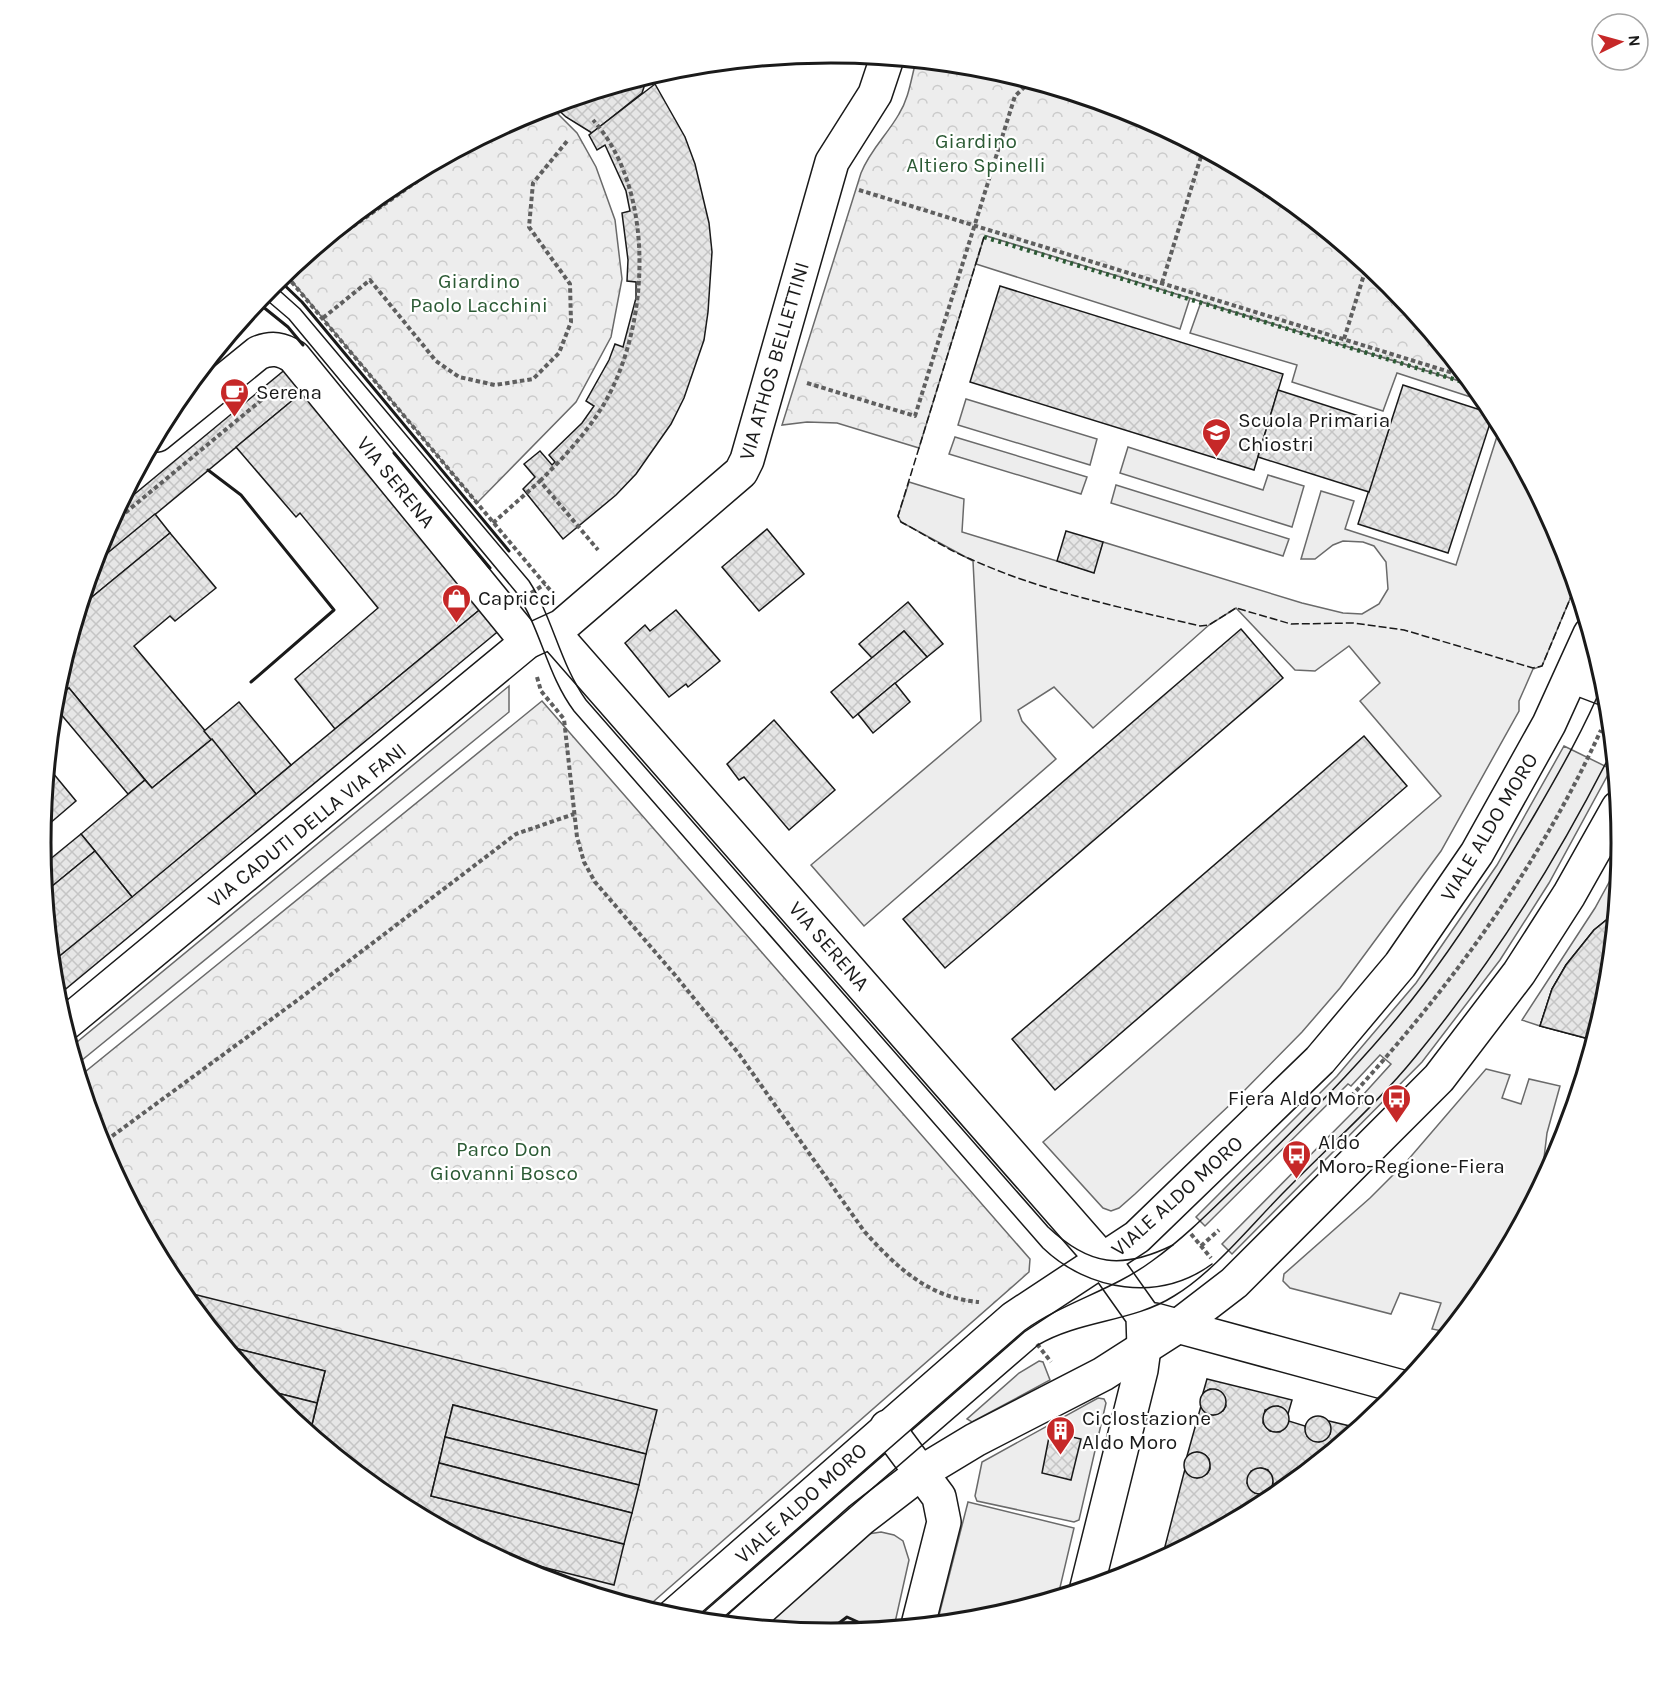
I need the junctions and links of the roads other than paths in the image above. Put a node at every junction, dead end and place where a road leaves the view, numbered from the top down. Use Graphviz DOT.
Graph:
graph roads {
  1 [pos="885,65"];
  2 [pos="176,419"];
  3 [pos="540,637"];
  4 [pos="1585,645"];
  5 [pos="1572,676"];
  6 [pos="1594,685"];
  7 [pos="1610,822"];
  8 [pos="72,1019"];
  9 [pos="1104,1261"];
  10 [pos="1178,1326"];
  11 [pos="1143,1332"];
  12 [pos="1392,1384"];
  13 [pos="887,1427"];
  14 [pos="921,1472"];
  15 [pos="1089,1579"];
  16 [pos="682,1608"];
  17 [pos="920,1617"];
  18 [pos="750,1618"];
  1 -- 3 [label="street, VIA ATHOS BELLETTINI"];
  2 -- 3 [label="street, VIA SERENA"];
  3 -- 8 [label="street, VIA CADUTI DELLA VIA FANI"];
  3 -- 9 [label="street, VIA SERENA"];
  4 -- 5 [label="street, VIALE ALDO MORO"];
  5 -- 6 [label="street"];
  5 -- 9 [label="street, VIALE ALDO MORO"];
  7 -- 10 [label="street"];
  9 -- 11 [label="street, VIA SERENA"];
  9 -- 13 [label="street, VIALE ALDO MORO"];
  10 -- 11 [label="street"];
  10 -- 12 [label="street"];
  11 -- 14 [label="street"];
  11 -- 15 [label="street"];
  13 -- 14 [label="street"];
  13 -- 16 [label="street, VIALE ALDO MORO"];
  14 -- 17 [label="street"];
  14 -- 18 [label="street"];
}
